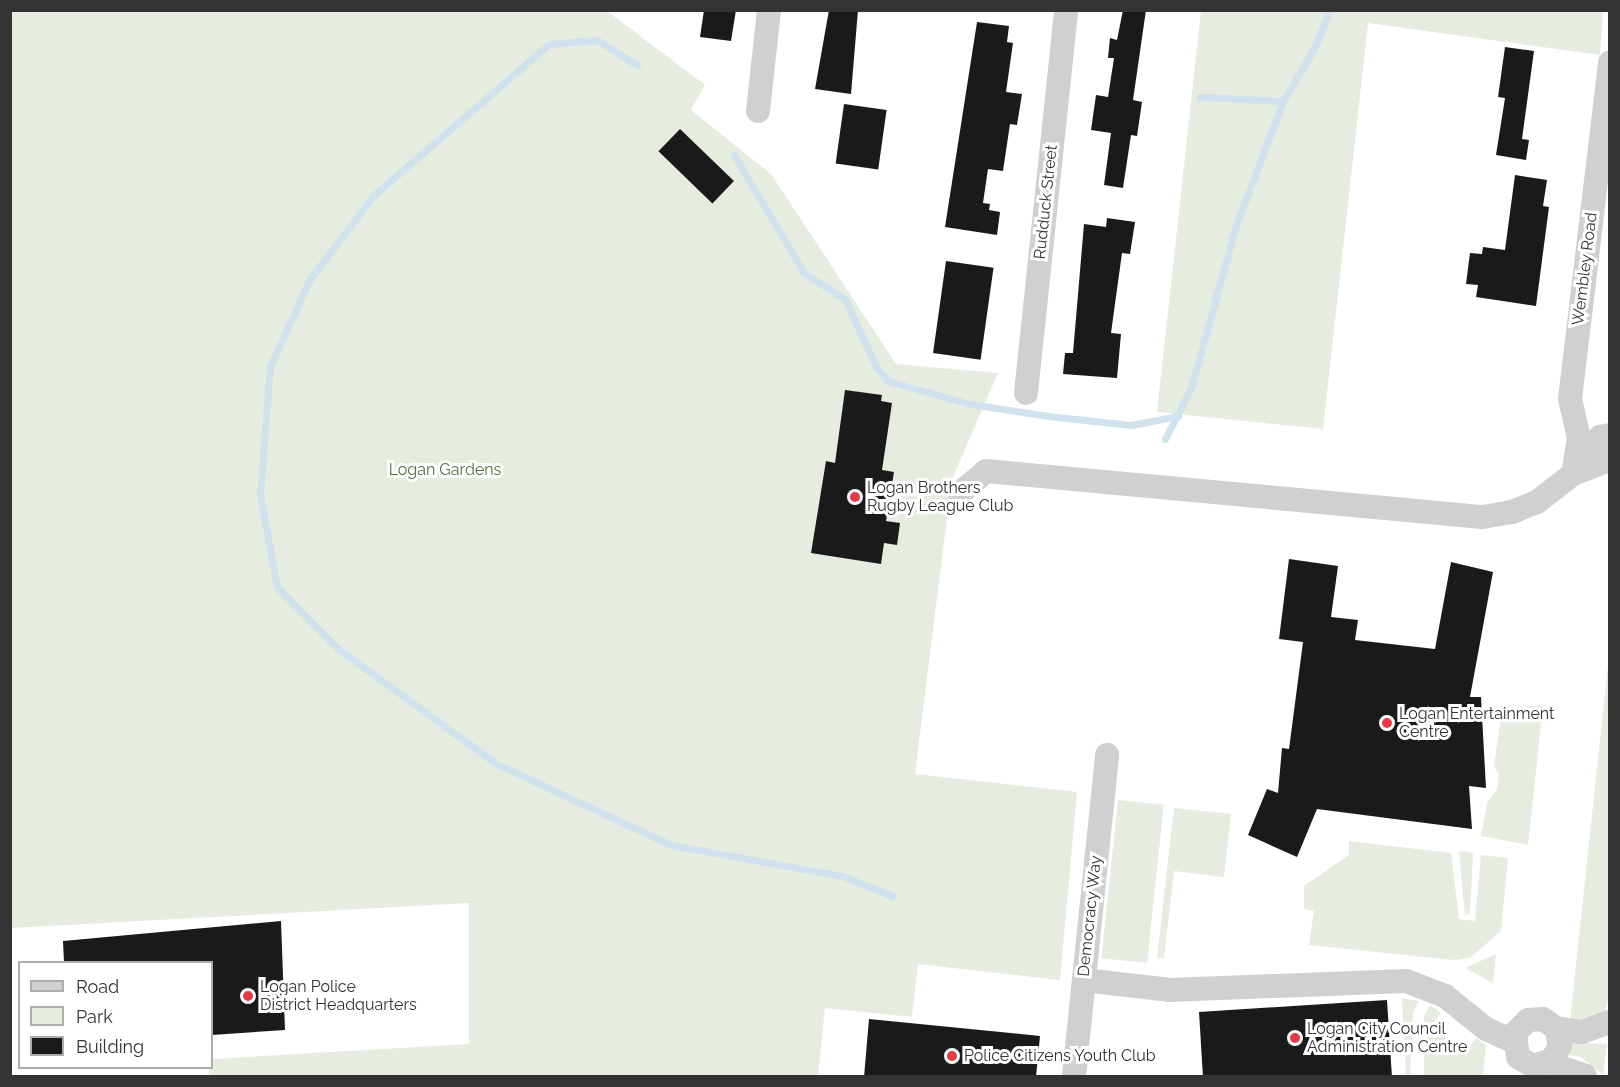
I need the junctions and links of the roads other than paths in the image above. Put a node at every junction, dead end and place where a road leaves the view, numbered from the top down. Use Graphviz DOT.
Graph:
graph roads {
  1 [pos="769,10"];
  2 [pos="1066,10"];
  3 [pos="1610,62"];
  4 [pos="758,111"];
  5 [pos="1026,393"];
  6 [pos="1606,434"];
  7 [pos="1596,468"];
  8 [pos="960,493"];
  9 [pos="1107,755"];
  10 [pos="1084,980"];
  11 [pos="1610,1022"];
  12 [pos="1556,1028"];
  13 [pos="1513,1041"];
  14 [pos="1548,1064"];
  15 [pos="1074,1077"];
  16 [pos="1585,1077"];
  1 -- 4 [label="street"];
  2 -- 5 [label="street, Rudduck Street"];
  3 -- 7 [label="street, Wembley Road"];
  6 -- 7 [label="street"];
  7 -- 8 [label="street"];
  9 -- 10 [label="street, Democracy Way"];
  10 -- 13 [label="street"];
  10 -- 15 [label="street, Democracy Way"];
  11 -- 12 [label="street"];
  12 -- 13 [label="street"];
  12 -- 14 [label="street"];
  13 -- 14 [label="street"];
  14 -- 16 [label="street"];
}
